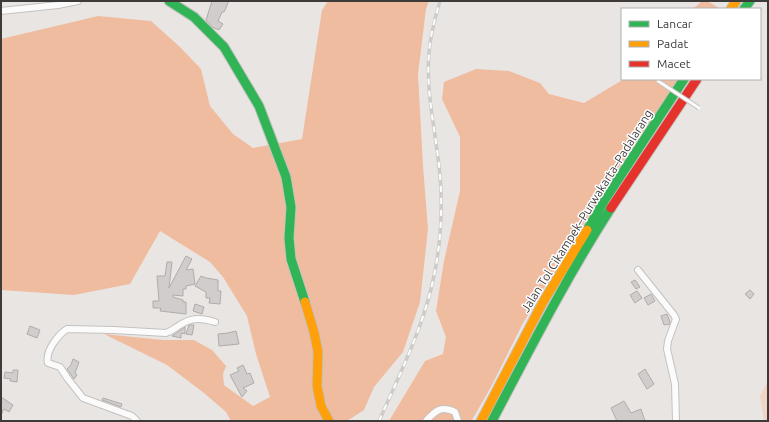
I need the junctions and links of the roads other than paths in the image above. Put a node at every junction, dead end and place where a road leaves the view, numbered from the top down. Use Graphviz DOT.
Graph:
graph roads {
  1 [pos="78,1"];
  2 [pos="169,1"];
  3 [pos="1,11"];
  4 [pos="683,80"];
  5 [pos="696,80"];
  6 [pos="658,81"];
  7 [pos="699,108"];
  8 [pos="638,270"];
  9 [pos="215,322"];
  10 [pos="137,421"];
  11 [pos="329,421"];
  12 [pos="426,421"];
  13 [pos="458,421"];
  14 [pos="481,421"];
  15 [pos="492,421"];
  16 [pos="676,421"];
  1 -- 3 [label="street"];
  2 -- 11 [label="main road"];
  4 -- 14 [label="main road, Jalan Tol Cikampek–Purwakarta–Padalarang"];
  5 -- 15 [label="main road, Jalan Tol Cikampek–Purwakarta–Padalarang"];
  6 -- 7 [label="lane, bridge"];
  8 -- 16 [label="street"];
  9 -- 10 [label="street"];
  12 -- 13 [label="street"];
}
